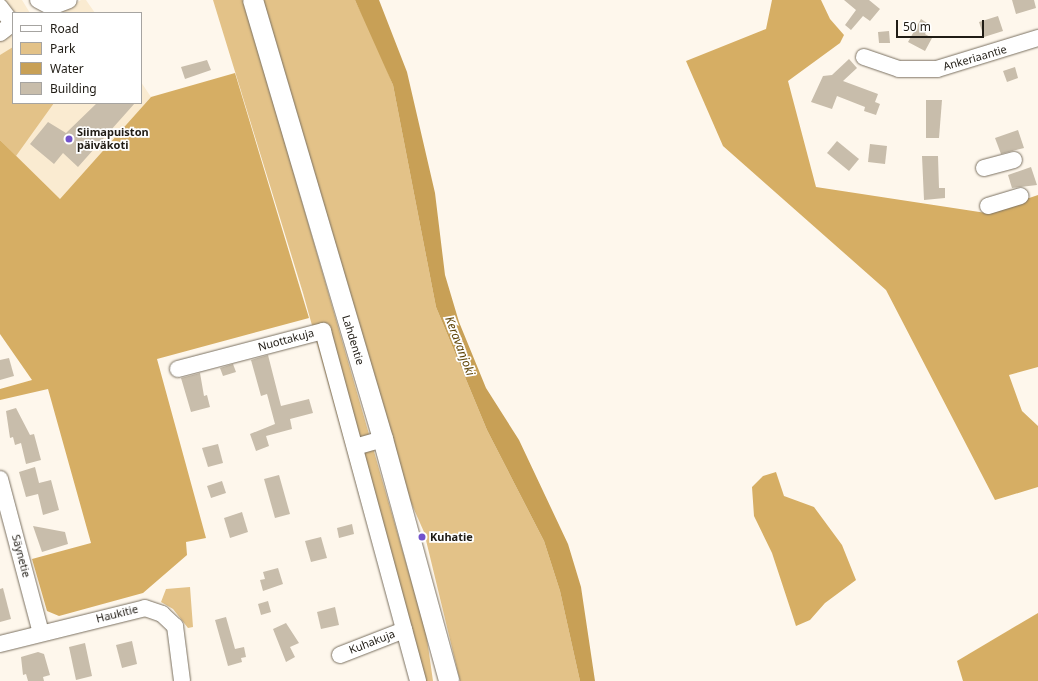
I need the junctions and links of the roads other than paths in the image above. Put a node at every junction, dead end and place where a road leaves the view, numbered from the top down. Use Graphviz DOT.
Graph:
graph roads {
  1 [pos="69,0"];
  2 [pos="253,0"];
  3 [pos="36,6"];
  4 [pos="0,7"];
  5 [pos="8,27"];
  6 [pos="1038,38"];
  7 [pos="864,57"];
  8 [pos="1014,160"];
  9 [pos="984,168"];
  10 [pos="1020,196"];
  11 [pos="988,206"];
  12 [pos="178,369"];
  13 [pos="383,439"];
  14 [pos="354,447"];
  15 [pos="0,479"];
  16 [pos="404,630"];
  17 [pos="41,633"];
  18 [pos="0,644"];
  19 [pos="340,655"];
  20 [pos="182,681"];
  21 [pos="418,681"];
  22 [pos="449,681"];
  1 -- 3 [label="street"];
  2 -- 13 [label="main road, Lahdentie"];
  4 -- 5 [label="street"];
  6 -- 7 [label="street, Ankeriaantie"];
  8 -- 9 [label="street"];
  10 -- 11 [label="street"];
  12 -- 14 [label="street, Nuottakuja"];
  13 -- 14 [label="street"];
  13 -- 22 [label="main road, Lahdentie"];
  14 -- 16 [label="street, Nuottakuja"];
  15 -- 17 [label="street, Säynetie"];
  16 -- 19 [label="street, Kuhakuja"];
  16 -- 21 [label="street, Nuottakuja"];
  17 -- 18 [label="street, Haukitie"];
  17 -- 20 [label="street, Haukitie"];
}
